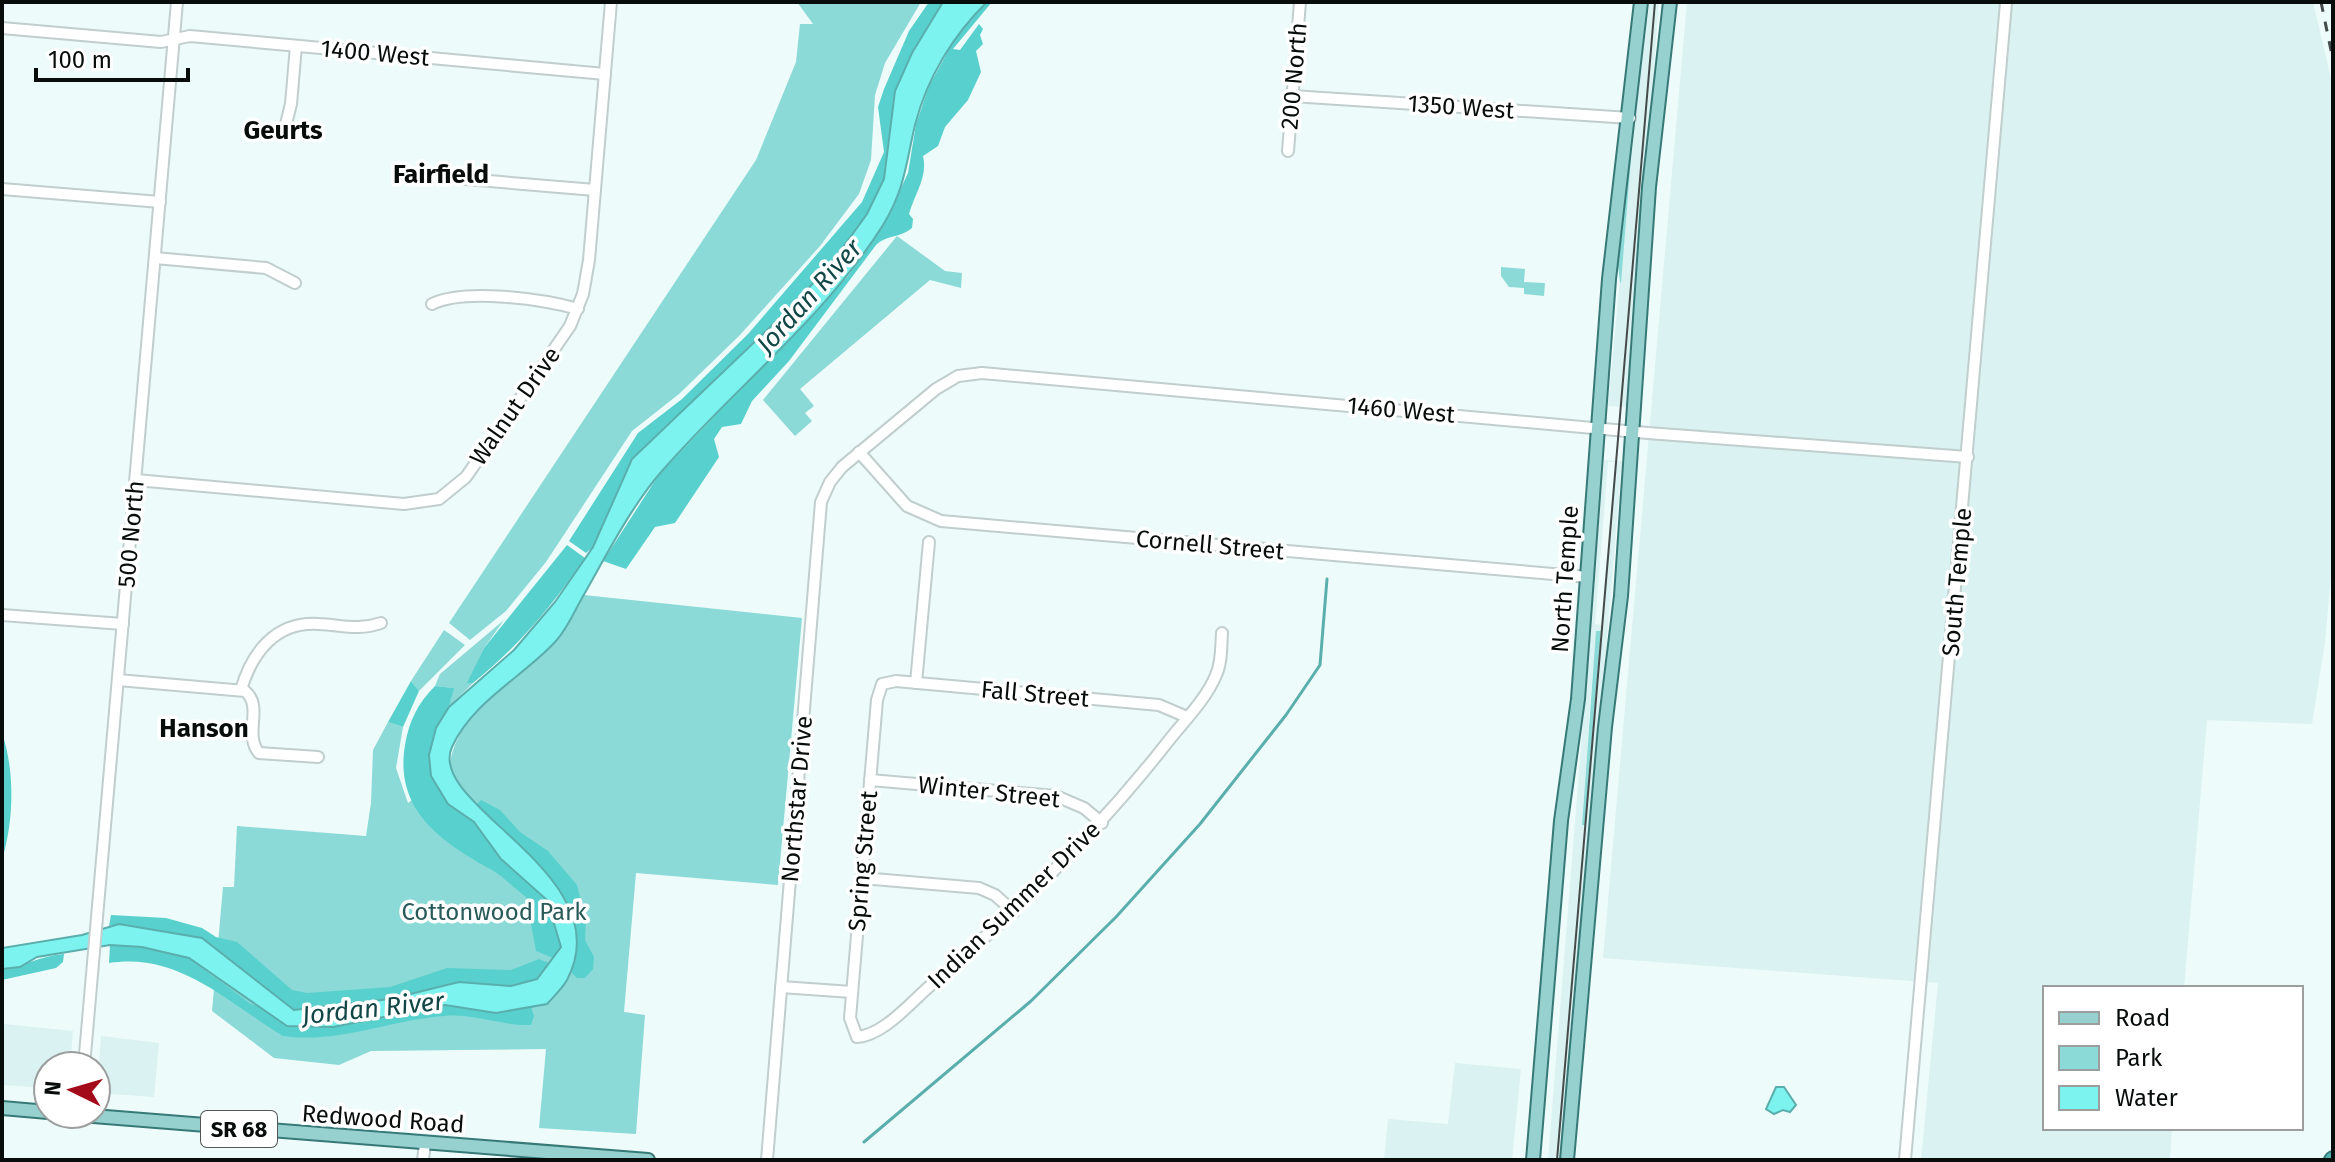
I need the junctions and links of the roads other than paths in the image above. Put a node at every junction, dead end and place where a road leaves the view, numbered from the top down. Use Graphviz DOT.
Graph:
graph roads {
  1 [pos="177,2"];
  2 [pos="611,2"];
  3 [pos="1300,2"];
  4 [pos="1641,2"];
  5 [pos="1670,2"];
  6 [pos="2006,3"];
  7 [pos="2,28"];
  8 [pos="174,39"];
  9 [pos="296,46"];
  10 [pos="605,74"];
  11 [pos="1292,96"];
  12 [pos="1630,118"];
  13 [pos="284,132"];
  14 [pos="1288,151"];
  15 [pos="429,176"];
  16 [pos="2,189"];
  17 [pos="595,190"];
  18 [pos="160,202"];
  19 [pos="155,258"];
  20 [pos="295,283"];
  21 [pos="432,304"];
  22 [pos="578,309"];
  23 [pos="1596,428"];
  24 [pos="1635,432"];
  25 [pos="859,452"];
  26 [pos="1968,457"];
  27 [pos="136,480"];
  28 [pos="929,542"];
  29 [pos="1588,577"];
  30 [pos="2,615"];
  31 [pos="381,623"];
  32 [pos="123,624"];
  33 [pos="1222,633"];
  34 [pos="118,680"];
  35 [pos="916,683"];
  36 [pos="882,684"];
  37 [pos="241,690"];
  38 [pos="1187,717"];
  39 [pos="318,757"];
  40 [pos="870,780"];
  41 [pos="1102,823"];
  42 [pos="862,878"];
  43 [pos="1014,912"];
  44 [pos="781,987"];
  45 [pos="852,992"];
  46 [pos="857,1037"];
  47 [pos="85,1050"];
  48 [pos="2,1108"];
  49 [pos="32,1111"];
  50 [pos="112,1117"];
  51 [pos="425,1144"];
  52 [pos="423,1160"];
  53 [pos="648,1160"];
  54 [pos="767,1160"];
  55 [pos="1533,1160"];
  56 [pos="1567,1160"];
  57 [pos="1905,1160"];
  1 -- 8 [label="street, 500 North"];
  2 -- 10 [label="street, Walnut Drive"];
  3 -- 11 [label="street, 200 North"];
  4 -- 12 [label="main road, North Temple"];
  5 -- 24 [label="main road"];
  6 -- 26 [label="street, South Temple"];
  7 -- 8 [label="street, 1400 West"];
  8 -- 9 [label="street, 1400 West"];
  8 -- 18 [label="street, 500 North"];
  9 -- 10 [label="street, 1400 West"];
  9 -- 13 [label="street"];
  10 -- 17 [label="street, Walnut Drive"];
  11 -- 12 [label="street, 1350 West"];
  11 -- 14 [label="street, 200 North"];
  12 -- 23 [label="main road, North Temple"];
  15 -- 17 [label="street"];
  16 -- 18 [label="street"];
  17 -- 22 [label="street, Walnut Drive"];
  18 -- 19 [label="street, 500 North"];
  19 -- 20 [label="street"];
  19 -- 27 [label="street, 500 North"];
  21 -- 22 [label="street"];
  22 -- 27 [label="street, Walnut Drive"];
  23 -- 24 [label="street, 1460 West"];
  23 -- 25 [label="street, 1460 West"];
  23 -- 29 [label="main road, North Temple"];
  24 -- 26 [label="street, 1460 West"];
  24 -- 56 [label="main road"];
  25 -- 29 [label="street, Cornell Street"];
  25 -- 44 [label="street, Northstar Drive"];
  26 -- 57 [label="street, South Temple"];
  27 -- 32 [label="street, 500 North"];
  28 -- 35 [label="street"];
  29 -- 55 [label="main road, North Temple"];
  30 -- 32 [label="street"];
  31 -- 37 [label="street"];
  32 -- 34 [label="street, 500 North"];
  33 -- 38 [label="street, Indian Summer Drive"];
  34 -- 37 [label="street"];
  34 -- 47 [label="street, 500 North"];
  35 -- 36 [label="street, Fall Street"];
  35 -- 38 [label="street, Fall Street"];
  36 -- 40 [label="street, Spring Street"];
  37 -- 39 [label="street"];
  38 -- 41 [label="street, Indian Summer Drive"];
  40 -- 41 [label="street, Winter Street"];
  40 -- 42 [label="street, Spring Street"];
  41 -- 43 [label="street, Indian Summer Drive"];
  42 -- 43 [label="street"];
  42 -- 45 [label="street, Spring Street"];
  43 -- 46 [label="street, Indian Summer Drive"];
  44 -- 45 [label="street"];
  44 -- 54 [label="street, Northstar Drive"];
  45 -- 46 [label="street, Spring Street"];
  48 -- 49 [label="main road"];
  50 -- 51 [label="main road, Redwood Road / SR 68"];
  51 -- 52 [label="street"];
  51 -- 53 [label="main road, Redwood Road / SR 68"];
}
